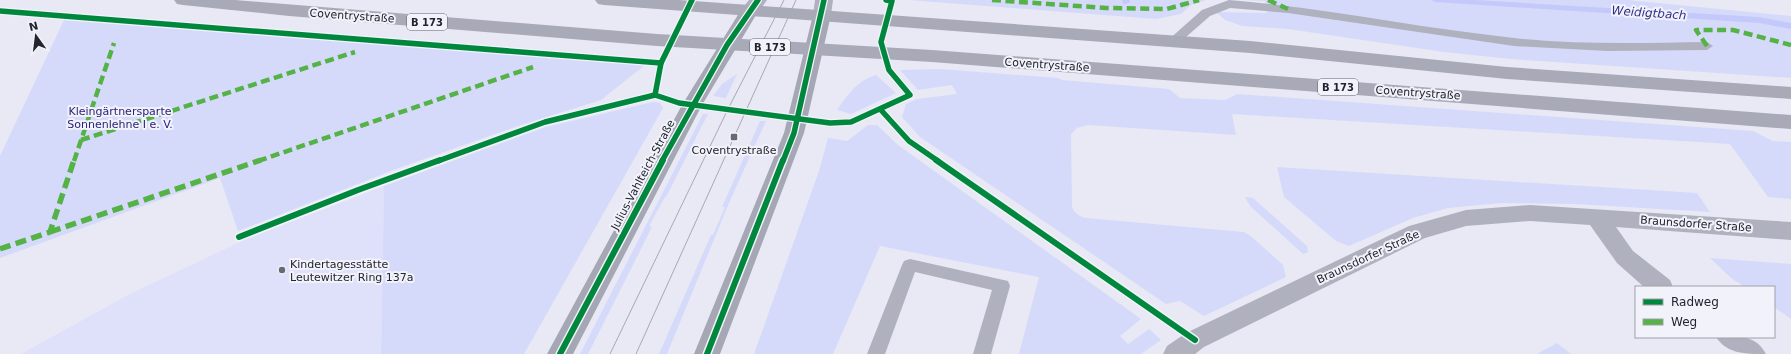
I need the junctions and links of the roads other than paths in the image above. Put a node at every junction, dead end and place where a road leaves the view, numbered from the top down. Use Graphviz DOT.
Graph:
graph roads {
  1 [pos="183,0"];
  2 [pos="604,0"];
  3 [pos="754,5"];
  4 [pos="823,7"];
  5 [pos="1173,41"];
  6 [pos="727,44"];
  7 [pos="1707,46"];
  8 [pos="814,50"];
  9 [pos="1791,93"];
  10 [pos="1791,122"];
  11 [pos="1596,217"];
  12 [pos="1791,231"];
  13 [pos="1660,286"];
  14 [pos="1730,338"];
  15 [pos="560,354"];
  16 [pos="707,354"];
  17 [pos="876,354"];
  18 [pos="982,354"];
  19 [pos="1176,354"];
  20 [pos="1753,354"];
  1 -- 6 [label="main road, Coventrystraße / B 173"];
  2 -- 3 [label="main road"];
  3 -- 4 [label="main road"];
  3 -- 6 [label="main road, Julius-Vahlteich-Straße"];
  4 -- 5 [label="main road"];
  4 -- 8 [label="main road"];
  5 -- 7 [label="lane"];
  5 -- 9 [label="main road"];
  6 -- 8 [label="main road, Coventrystraße / B 173"];
  6 -- 15 [label="main road, Julius-Vahlteich-Straße"];
  8 -- 10 [label="main road, Coventrystraße / B 173"];
  8 -- 16 [label="main road"];
  11 -- 12 [label="street, Braunsdorfer Straße"];
  11 -- 13 [label="street"];
  11 -- 19 [label="street, Braunsdorfer Straße"];
  14 -- 20 [label="street"];
  17 -- 18 [label="lane"];
}
